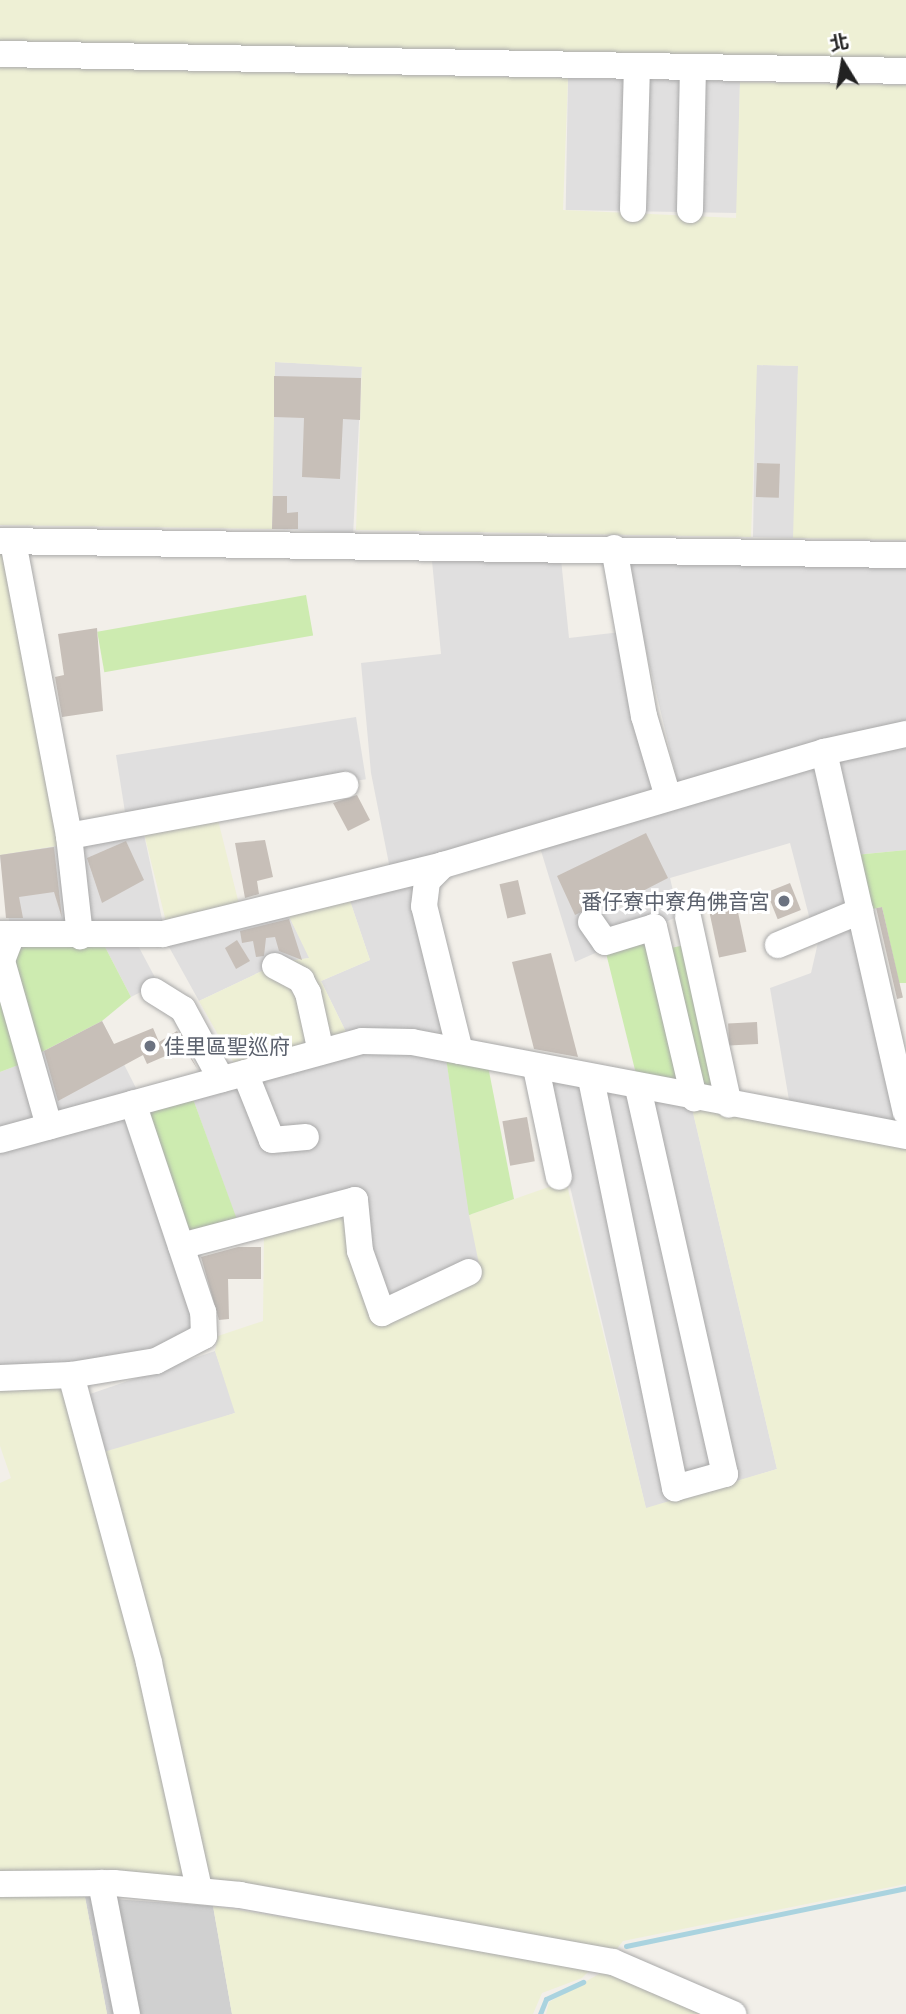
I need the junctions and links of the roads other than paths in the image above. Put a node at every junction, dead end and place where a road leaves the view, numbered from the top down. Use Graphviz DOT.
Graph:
graph roads {
  1 [pos="0,54"];
  2 [pos="637,66"];
  3 [pos="693,67"];
  4 [pos="906,71"];
  5 [pos="634,209"];
  6 [pos="690,210"];
  7 [pos="7,541"];
  8 [pos="614,548"];
  9 [pos="906,555"];
  10 [pos="906,734"];
  11 [pos="824,752"];
  12 [pos="345,785"];
  13 [pos="668,797"];
  14 [pos="69,836"];
  15 [pos="443,865"];
  16 [pos="860,911"];
  17 [pos="688,917"];
  18 [pos="591,922"];
  19 [pos="5,936"];
  20 [pos="80,936"];
  21 [pos="778,945"];
  22 [pos="275,966"];
  23 [pos="154,991"];
  24 [pos="460,1051"];
  25 [pos="321,1052"];
  26 [pos="536,1068"];
  27 [pos="233,1076"];
  28 [pos="591,1079"];
  29 [pos="638,1088"];
  30 [pos="694,1098"];
  31 [pos="134,1103"];
  32 [pos="729,1105"];
  33 [pos="906,1112"];
  34 [pos="50,1126"];
  35 [pos="906,1136"];
  36 [pos="306,1137"];
  37 [pos="0,1140"];
  38 [pos="559,1177"];
  39 [pos="181,1246"];
  40 [pos="469,1272"];
  41 [pos="71,1375"];
  42 [pos="0,1378"];
  43 [pos="101,1883"];
  44 [pos="0,1884"];
  45 [pos="199,1889"];
  46 [pos="127,2014"];
  47 [pos="733,2014"];
  1 -- 2 [label="street"];
  2 -- 3 [label="street"];
  2 -- 5 [label="street"];
  3 -- 4 [label="street"];
  3 -- 6 [label="street"];
  7 -- 8 [label="street"];
  7 -- 14 [label="street"];
  8 -- 9 [label="street"];
  8 -- 13 [label="street"];
  10 -- 11 [label="street"];
  11 -- 13 [label="street"];
  11 -- 16 [label="street"];
  12 -- 14 [label="street"];
  13 -- 15 [label="street"];
  14 -- 20 [label="street"];
  15 -- 20 [label="street"];
  15 -- 24 [label="street"];
  16 -- 21 [label="street"];
  16 -- 33 [label="street"];
  17 -- 32 [label="street"];
  18 -- 30 [label="street"];
  19 -- 20 [label="street"];
  19 -- 34 [label="street"];
  22 -- 25 [label="street"];
  23 -- 27 [label="street"];
  24 -- 25 [label="street"];
  24 -- 26 [label="street"];
  25 -- 27 [label="street"];
  26 -- 28 [label="street"];
  26 -- 38 [label="street"];
  27 -- 31 [label="street"];
  27 -- 36 [label="street"];
  28 -- 29 [label="street"];
  28 -- 29 [label="street"];
  29 -- 30 [label="street"];
  30 -- 32 [label="street"];
  31 -- 34 [label="street"];
  31 -- 39 [label="street"];
  32 -- 35 [label="street"];
  34 -- 37 [label="street"];
  39 -- 40 [label="street"];
  39 -- 41 [label="street"];
  41 -- 42 [label="street"];
  41 -- 45 [label="street"];
  43 -- 44 [label="street"];
  43 -- 45 [label="street"];
  43 -- 46 [label="street"];
  45 -- 47 [label="street"];
}
